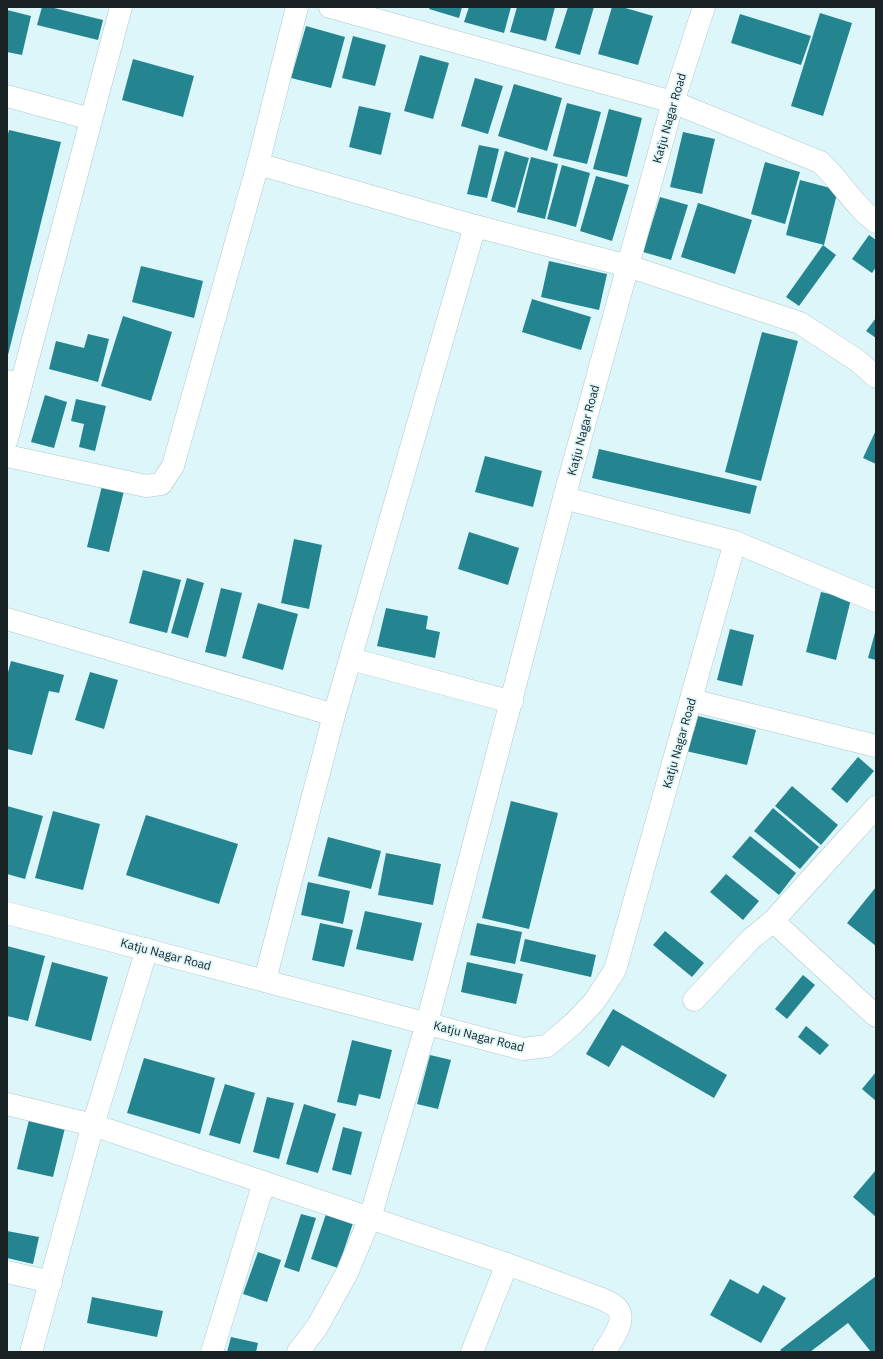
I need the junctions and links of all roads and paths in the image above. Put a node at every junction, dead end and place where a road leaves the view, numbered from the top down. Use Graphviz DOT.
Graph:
graph roads {
  1 [pos="121,7"];
  2 [pos="297,7"];
  3 [pos="330,7"];
  4 [pos="704,7"];
  5 [pos="7,96"];
  6 [pos="673,102"];
  7 [pos="91,119"];
  8 [pos="258,164"];
  9 [pos="876,222"];
  10 [pos="475,226"];
  11 [pos="628,266"];
  12 [pos="876,377"];
  13 [pos="14,383"];
  14 [pos="7,439"];
  15 [pos="7,456"];
  16 [pos="564,498"];
  17 [pos="735,542"];
  18 [pos="876,601"];
  19 [pos="7,619"];
  20 [pos="350,658"];
  21 [pos="691,700"];
  22 [pos="512,702"];
  23 [pos="334,715"];
  24 [pos="876,746"];
  25 [pos="876,807"];
  26 [pos="7,913"];
  27 [pos="773,921"];
  28 [pos="147,949"];
  29 [pos="265,980"];
  30 [pos="694,1000"];
  31 [pos="873,1006"];
  32 [pos="427,1023"];
  33 [pos="7,1104"];
  34 [pos="93,1125"];
  35 [pos="264,1182"];
  36 [pos="370,1218"];
  37 [pos="507,1264"];
  38 [pos="7,1272"];
  39 [pos="50,1282"];
  40 [pos="31,1352"];
  41 [pos="212,1352"];
  42 [pos="298,1352"];
  43 [pos="472,1352"];
  44 [pos="604,1352"];
  1 -- 7 [label="street"];
  2 -- 8 [label="street"];
  3 -- 6 [label="street"];
  4 -- 6 [label="street, Katju Nagar Road"];
  5 -- 7 [label="street"];
  6 -- 9 [label="street"];
  6 -- 11 [label="street, Katju Nagar Road"];
  7 -- 13 [label="street"];
  8 -- 10 [label="street"];
  8 -- 15 [label="street"];
  10 -- 11 [label="street"];
  10 -- 20 [label="street"];
  11 -- 12 [label="street"];
  11 -- 16 [label="street, Katju Nagar Road"];
  13 -- 14 [label="street"];
  16 -- 17 [label="street"];
  16 -- 22 [label="street, Katju Nagar Road"];
  17 -- 18 [label="street"];
  17 -- 21 [label="street, Katju Nagar Road"];
  19 -- 23 [label="street"];
  20 -- 22 [label="street"];
  20 -- 23 [label="street"];
  21 -- 24 [label="street"];
  21 -- 32 [label="street, Katju Nagar Road"];
  22 -- 32 [label="street, Katju Nagar Road"];
  23 -- 29 [label="street"];
  25 -- 27 [label="street"];
  26 -- 28 [label="street, Katju Nagar Road"];
  27 -- 30 [label="street"];
  27 -- 31 [label="street"];
  28 -- 29 [label="street, Katju Nagar Road"];
  28 -- 34 [label="street"];
  29 -- 32 [label="street, Katju Nagar Road"];
  32 -- 36 [label="street, Katju Nagar Road"];
  33 -- 34 [label="street"];
  34 -- 35 [label="street"];
  34 -- 39 [label="street"];
  35 -- 36 [label="street"];
  35 -- 41 [label="street"];
  36 -- 37 [label="street"];
  36 -- 42 [label="street, Katju Nagar Road"];
  37 -- 43 [label="street"];
  37 -- 44 [label="street"];
  38 -- 39 [label="street"];
  39 -- 40 [label="street"];
}
